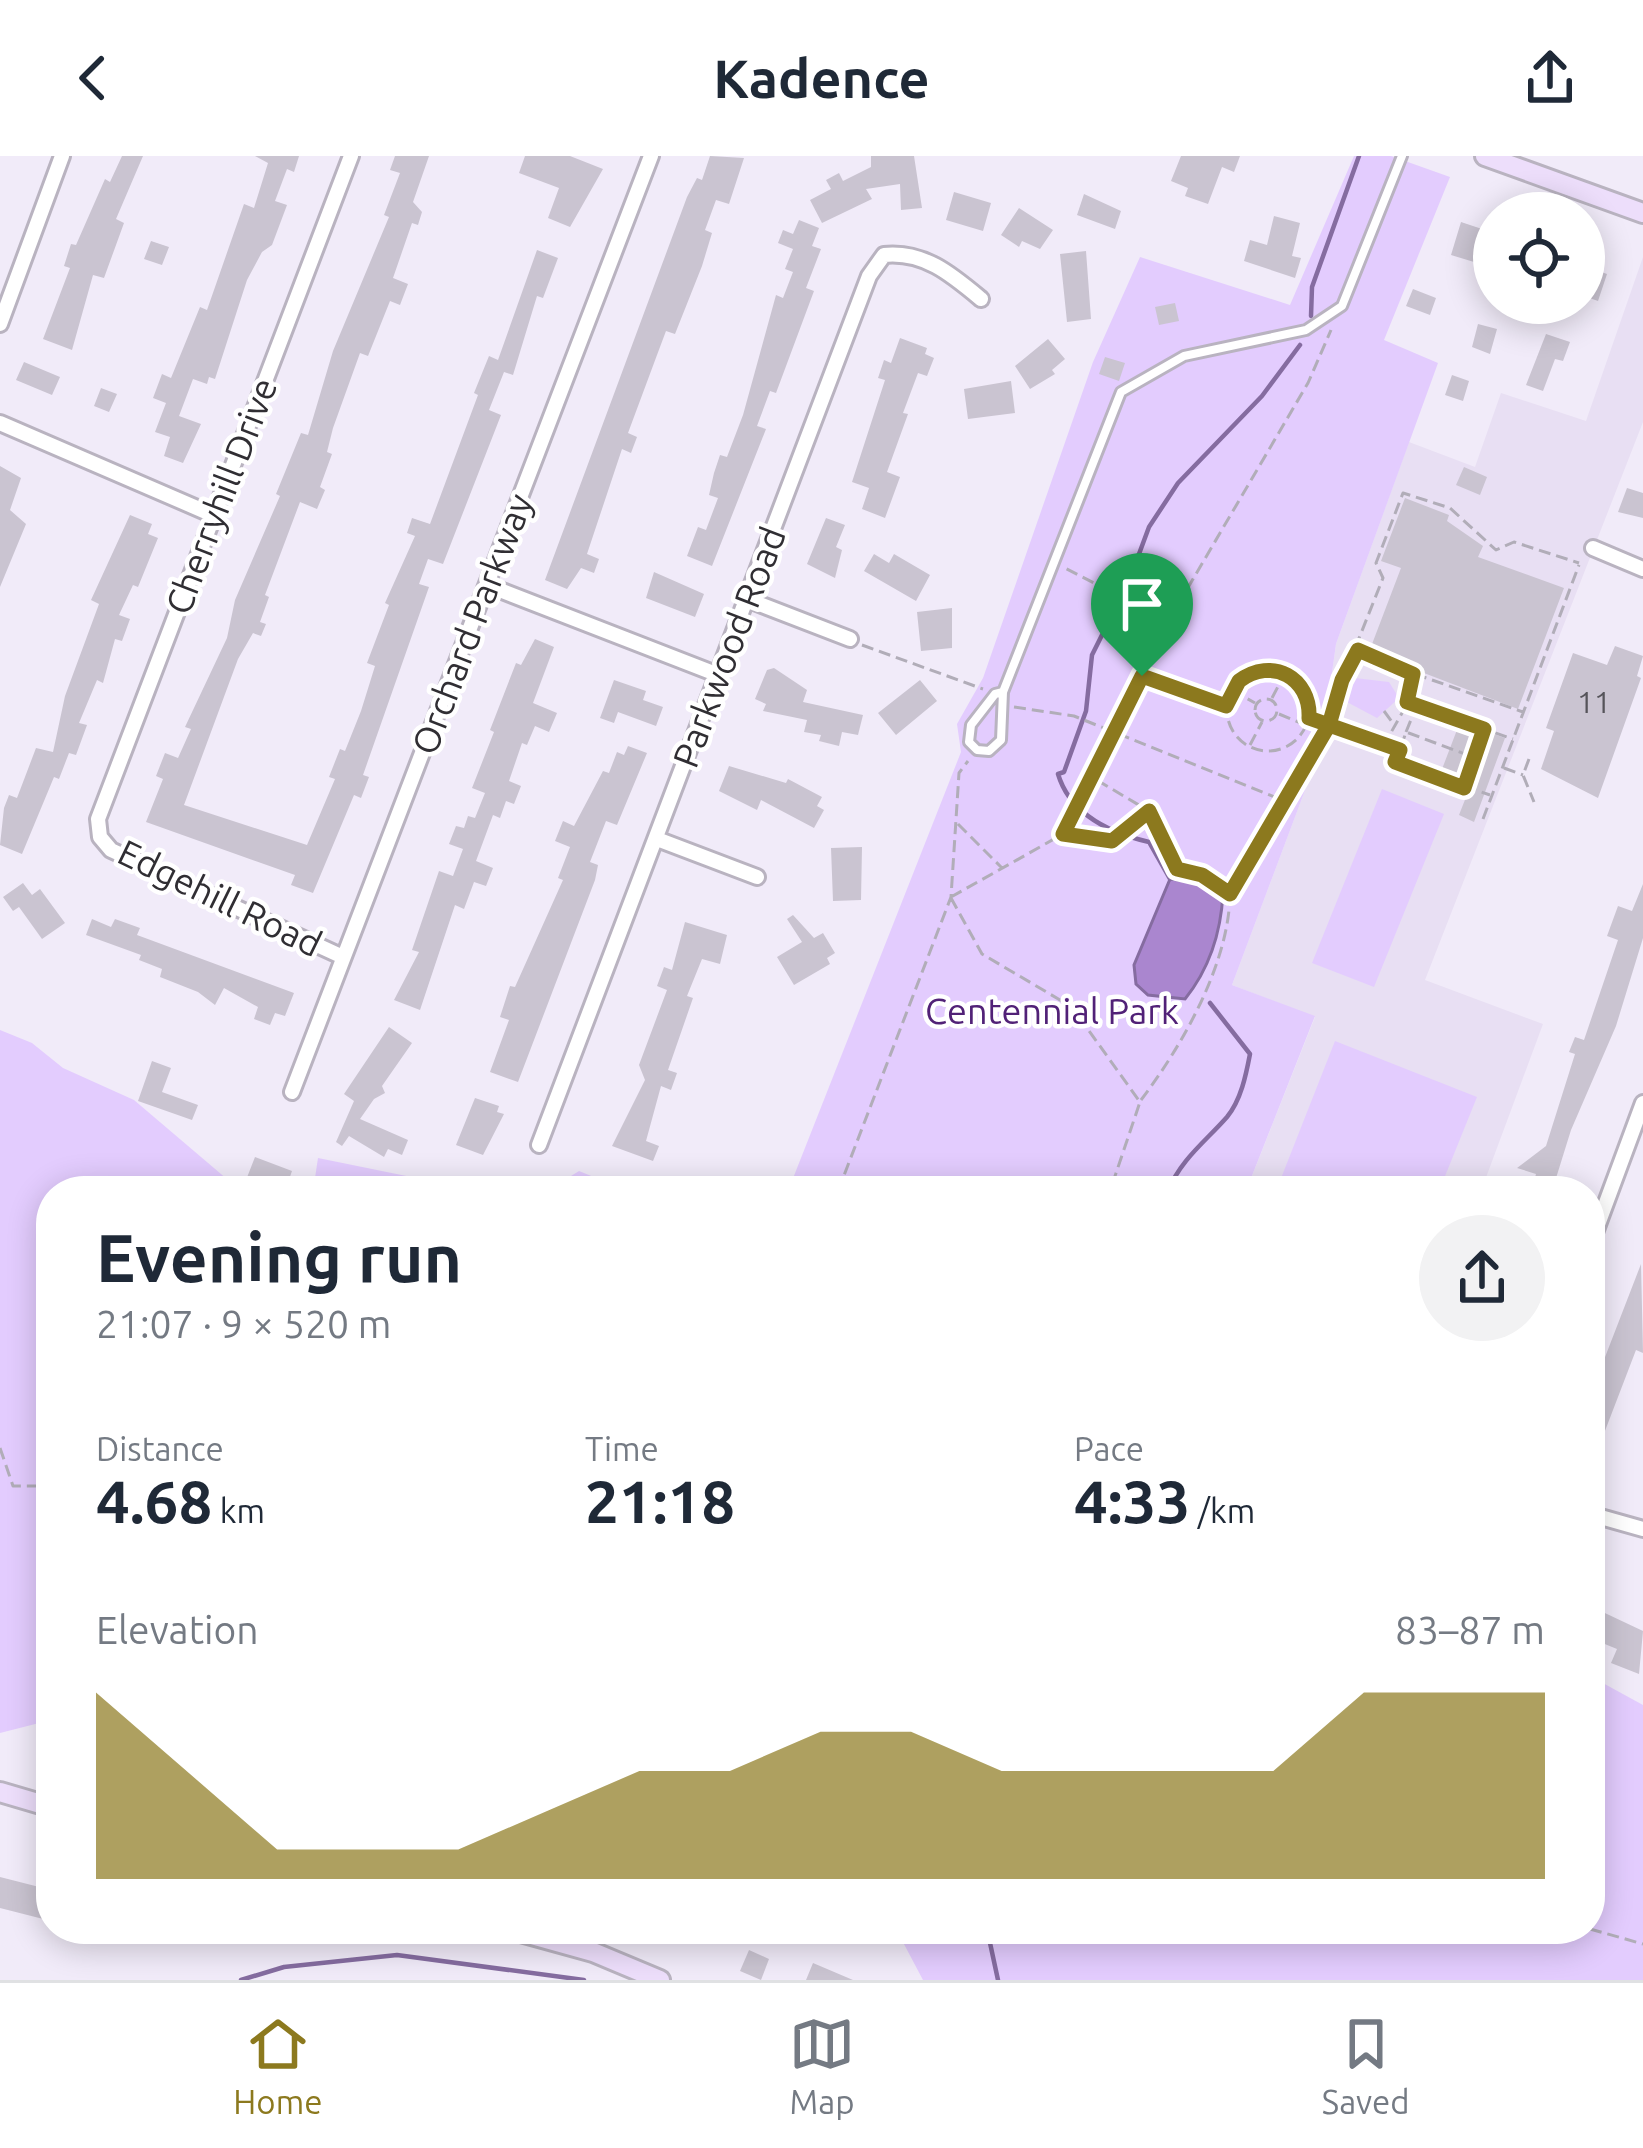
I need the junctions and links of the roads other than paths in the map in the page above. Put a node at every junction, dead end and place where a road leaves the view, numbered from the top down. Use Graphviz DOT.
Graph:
graph roads {
  1 [pos="62,156"];
  2 [pos="351,156"];
  3 [pos="651,156"];
  4 [pos="1402,156"];
  5 [pos="1485,156"];
  6 [pos="1643,213"];
  7 [pos="981,299"];
  8 [pos="0,324"];
  9 [pos="0,423"];
  10 [pos="213,515"];
  11 [pos="1588,550"];
  12 [pos="1643,569"];
  13 [pos="487,585"];
  14 [pos="749,600"];
  15 [pos="850,639"];
  16 [pos="716,674"];
  17 [pos="1004,692"];
  18 [pos="100,837"];
  19 [pos="657,838"];
  20 [pos="757,877"];
  21 [pos="343,957"];
  22 [pos="292,1092"];
  23 [pos="1643,1102"];
  24 [pos="539,1145"];
  25 [pos="1605,1205"];
  26 [pos="1605,1518"];
  27 [pos="1643,1529"];
  28 [pos="0,1792"];
  29 [pos="36,1803"];
  30 [pos="564,1944"];
  31 [pos="660,1980"];
  1 -- 8 [label="street"];
  2 -- 10 [label="street, Cherryhill Drive"];
  3 -- 13 [label="street, Orchard Parkway"];
  4 -- 17 [label="lane"];
  5 -- 6 [label="main road"];
  7 -- 14 [label="street, Parkwood Road"];
  9 -- 10 [label="street"];
  10 -- 18 [label="street, Cherryhill Drive"];
  11 -- 12 [label="street"];
  13 -- 16 [label="street"];
  13 -- 21 [label="street, Orchard Parkway"];
  14 -- 15 [label="street"];
  14 -- 16 [label="street, Parkwood Road"];
  16 -- 19 [label="street, Parkwood Road"];
  17 -- 17 [label="lane"];
  18 -- 21 [label="street, Edgehill Road"];
  19 -- 20 [label="street"];
  19 -- 24 [label="street, Parkwood Road"];
  21 -- 22 [label="street, Orchard Parkway"];
  23 -- 25 [label="street"];
  26 -- 27 [label="street"];
  28 -- 29 [label="main road"];
  30 -- 31 [label="main road"];
}
